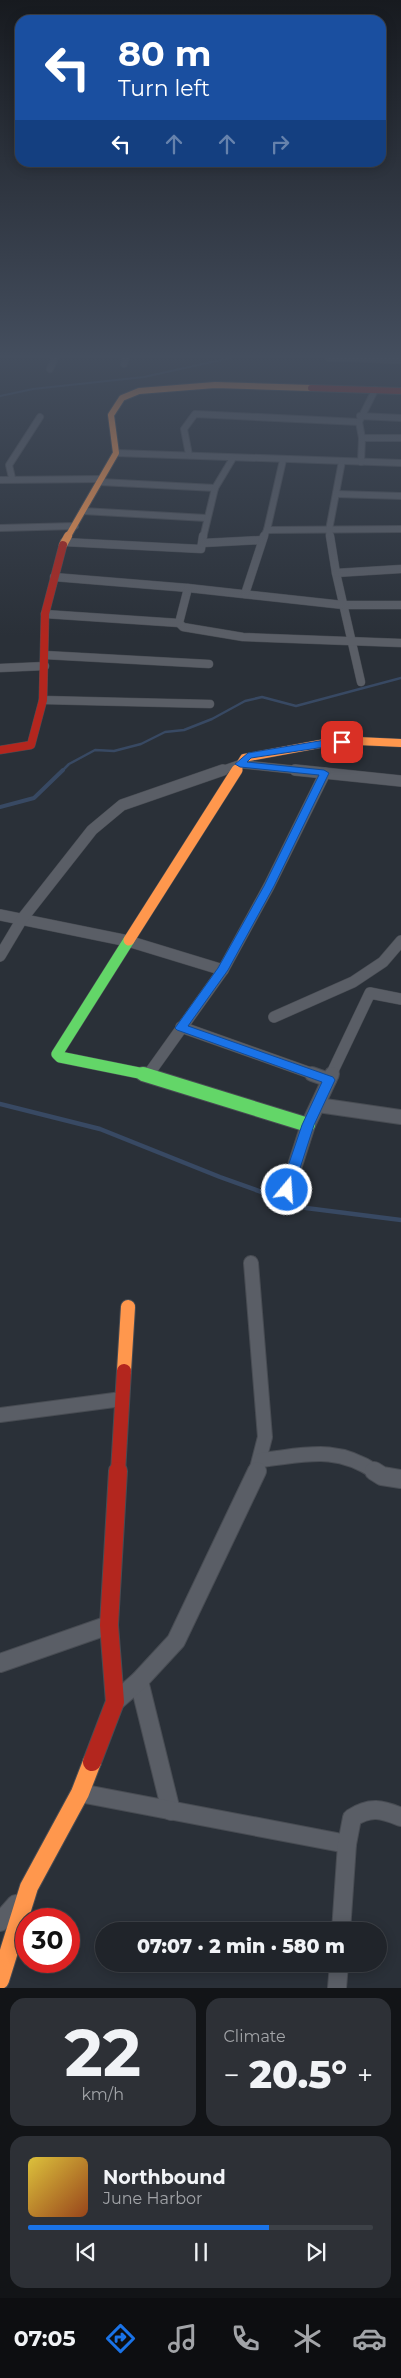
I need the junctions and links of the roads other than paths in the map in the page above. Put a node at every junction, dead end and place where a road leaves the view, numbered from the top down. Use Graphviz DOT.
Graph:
graph roads {
  1 [pos="18,451"];
  2 [pos="189,451"];
  3 [pos="361,451"];
  4 [pos="116,453"];
  5 [pos="190,455"];
  6 [pos="233,458"];
  7 [pos="282,460"];
  8 [pos="342,461"];
  9 [pos="360,462"];
  10 [pos="401,463"];
  11 [pos="9,465"];
  12 [pos="0,466"];
  13 [pos="12,478"];
  14 [pos="0,480"];
  15 [pos="101,480"];
  16 [pos="215,488"];
  17 [pos="336,494"];
  18 [pos="401,496"];
  19 [pos="83,511"];
  20 [pos="206,518"];
  21 [pos="75,526"];
  22 [pos="0,528"];
  23 [pos="401,529"];
  24 [pos="267,530"];
  25 [pos="329,530"];
  26 [pos="262,540"];
  27 [pos="64,542"];
  28 [pos="203,542"];
  29 [pos="401,569"];
  30 [pos="336,572"];
  31 [pos="54,577"];
  32 [pos="188,588"];
  33 [pos="245,594"];
  34 [pos="343,605"];
  35 [pos="401,605"];
  36 [pos="45,614"];
  37 [pos="179,623"];
  38 [pos="352,642"];
  39 [pos="401,643"];
  40 [pos="45,661"];
  41 [pos="209,664"];
  42 [pos="0,668"];
  43 [pos="361,682"];
  44 [pos="43,700"];
  45 [pos="210,704"];
  46 [pos="401,743"];
  47 [pos="0,750"];
  48 [pos="240,764"];
  49 [pos="324,773"];
  50 [pos="401,781"];
  51 [pos="0,915"];
  52 [pos="22,918"];
  53 [pos="128,941"];
  54 [pos="401,941"];
  55 [pos="0,956"];
  56 [pos="223,970"];
  57 [pos="401,999"];
  58 [pos="274,1017"];
  59 [pos="181,1028"];
  60 [pos="148,1075"];
  61 [pos="329,1080"];
  62 [pos="318,1105"];
  63 [pos="401,1117"];
  64 [pos="308,1125"];
  65 [pos="287,1190"];
  66 [pos="251,1263"];
  67 [pos="128,1306"];
  68 [pos="122,1399"];
  69 [pos="0,1415"];
  70 [pos="261,1460"];
  71 [pos="401,1479"];
  72 [pos="109,1625"];
  73 [pos="0,1663"];
  74 [pos="139,1681"];
  75 [pos="115,1702"];
  76 [pos="80,1793"];
  77 [pos="171,1810"];
  78 [pos="401,1817"];
  79 [pos="347,1844"];
  80 [pos="30,1887"];
  81 [pos="0,1922"];
  82 [pos="342,1922"];
  83 [pos="338,1972"];
  84 [pos="0,1980"];
  85 [pos="337,1988"];
  1 -- 11 [label="street"];
  2 -- 5 [label="street"];
  3 -- 9 [label="street"];
  4 -- 5 [label="street"];
  4 -- 15 [label="street"];
  5 -- 6 [label="street"];
  6 -- 7 [label="street"];
  6 -- 16 [label="street"];
  7 -- 8 [label="street"];
  7 -- 24 [label="street"];
  8 -- 9 [label="street"];
  8 -- 17 [label="street"];
  9 -- 10 [label="street"];
  11 -- 12 [label="street"];
  11 -- 13 [label="street"];
  13 -- 14 [label="street"];
  13 -- 15 [label="street"];
  15 -- 16 [label="street"];
  15 -- 19 [label="street"];
  16 -- 20 [label="street"];
  17 -- 18 [label="street"];
  17 -- 25 [label="street"];
  19 -- 20 [label="street"];
  19 -- 21 [label="street"];
  20 -- 28 [label="street"];
  21 -- 22 [label="street"];
  21 -- 27 [label="street"];
  23 -- 25 [label="street"];
  24 -- 25 [label="street"];
  24 -- 26 [label="street"];
  25 -- 30 [label="street"];
  26 -- 28 [label="street"];
  26 -- 33 [label="street"];
  27 -- 28 [label="street"];
  27 -- 31 [label="street"];
  29 -- 30 [label="street"];
  30 -- 34 [label="street"];
  31 -- 32 [label="street"];
  31 -- 36 [label="street"];
  32 -- 33 [label="street"];
  32 -- 37 [label="street"];
  33 -- 34 [label="street"];
  34 -- 35 [label="street"];
  34 -- 38 [label="street"];
  36 -- 37 [label="street"];
  36 -- 40 [label="street"];
  37 -- 38 [label="street"];
  38 -- 39 [label="street"];
  38 -- 43 [label="street"];
  40 -- 41 [label="street"];
  40 -- 42 [label="street"];
  40 -- 44 [label="street"];
  44 -- 45 [label="street"];
  44 -- 47 [label="street"];
  46 -- 48 [label="street"];
  48 -- 49 [label="street"];
  48 -- 52 [label="street"];
  48 -- 53 [label="street"];
  49 -- 50 [label="street"];
  49 -- 56 [label="street"];
  51 -- 52 [label="street"];
  52 -- 53 [label="street"];
  52 -- 55 [label="street"];
  53 -- 56 [label="street"];
  53 -- 60 [label="street"];
  54 -- 58 [label="street"];
  56 -- 59 [label="street"];
  57 -- 61 [label="street"];
  59 -- 60 [label="street"];
  59 -- 61 [label="street"];
  60 -- 64 [label="street"];
  61 -- 62 [label="street"];
  62 -- 63 [label="street"];
  62 -- 64 [label="street"];
  64 -- 65 [label="street"];
  66 -- 70 [label="street"];
  67 -- 68 [label="street"];
  68 -- 69 [label="street"];
  68 -- 72 [label="street"];
  70 -- 71 [label="street"];
  70 -- 74 [label="street"];
  72 -- 73 [label="street"];
  72 -- 75 [label="street"];
  74 -- 75 [label="street"];
  74 -- 77 [label="street"];
  75 -- 76 [label="street"];
  76 -- 77 [label="street"];
  76 -- 80 [label="street"];
  77 -- 79 [label="street"];
  78 -- 79 [label="street"];
  79 -- 82 [label="street"];
  80 -- 81 [label="street"];
  80 -- 84 [label="street"];
  83 -- 85 [label="street"];
}
